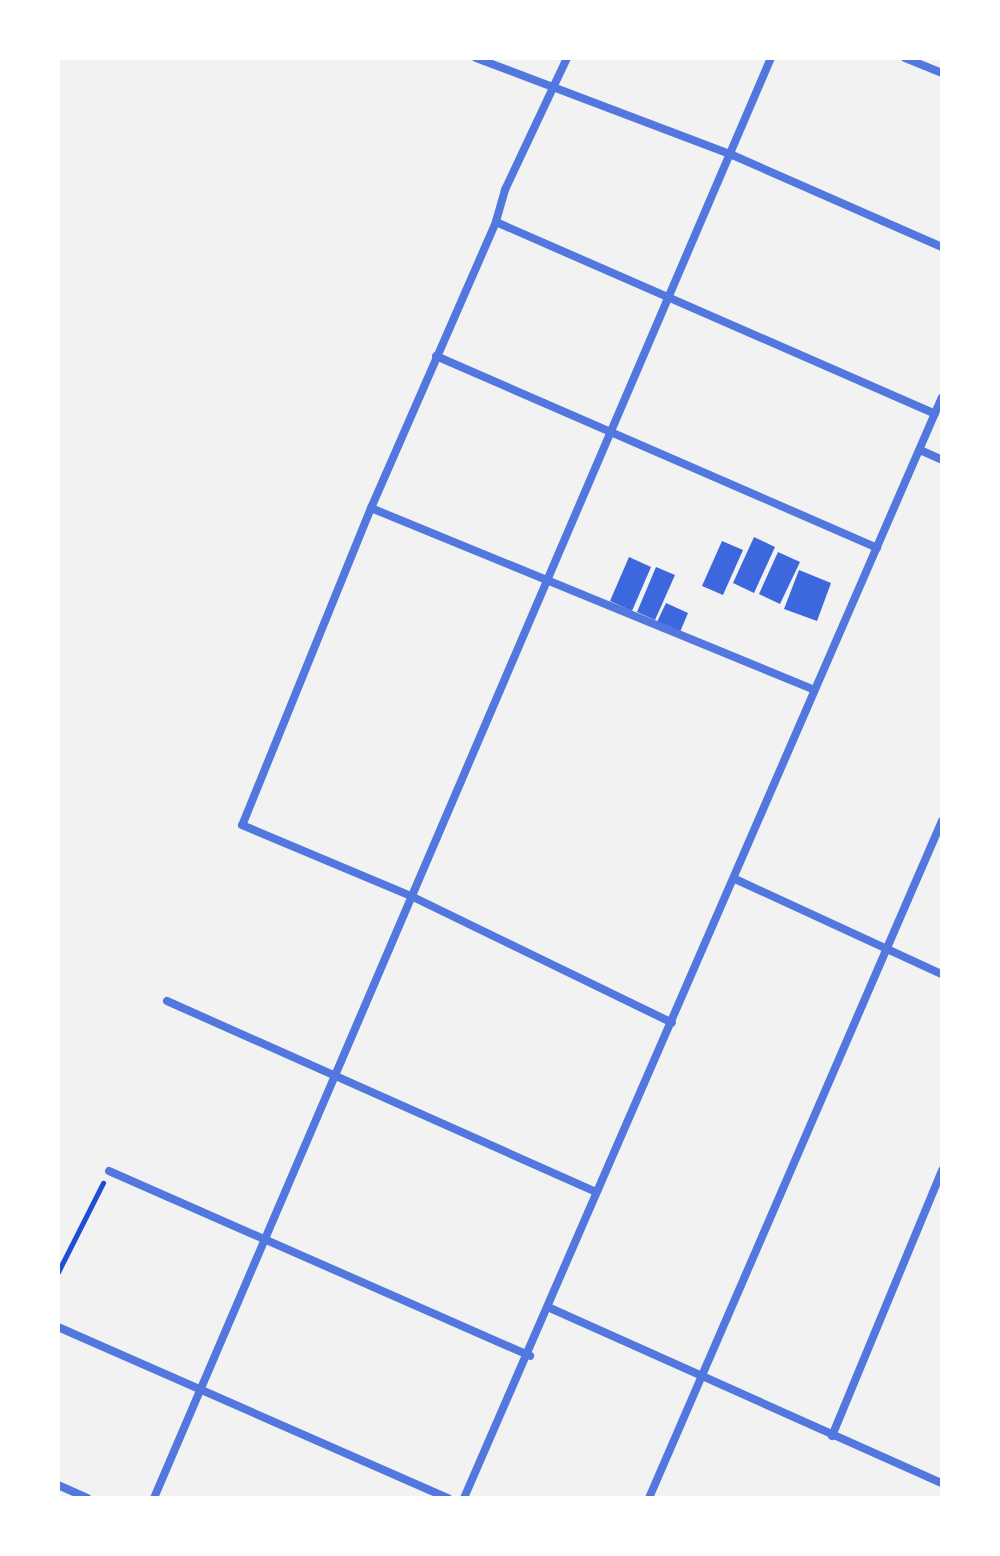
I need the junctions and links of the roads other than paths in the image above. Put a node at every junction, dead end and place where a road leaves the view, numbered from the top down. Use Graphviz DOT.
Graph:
graph roads {
  1 [pos="476,58"];
  2 [pos="567,58"];
  3 [pos="771,58"];
  4 [pos="905,58"];
  5 [pos="942,73"];
  6 [pos="554,88"];
  7 [pos="730,154"];
  8 [pos="496,222"];
  9 [pos="942,247"];
  10 [pos="669,296"];
  11 [pos="436,356"];
  12 [pos="942,397"];
  13 [pos="935,414"];
  14 [pos="609,430"];
  15 [pos="920,450"];
  16 [pos="942,460"];
  17 [pos="371,508"];
  18 [pos="877,548"];
  19 [pos="547,583"];
  20 [pos="813,689"];
  21 [pos="942,821"];
  22 [pos="735,879"];
  23 [pos="411,896"];
  24 [pos="887,950"];
  25 [pos="942,974"];
  26 [pos="167,1001"];
  27 [pos="672,1023"];
  28 [pos="339,1076"];
  29 [pos="942,1170"];
  30 [pos="109,1171"];
  31 [pos="596,1192"];
  32 [pos="265,1236"];
  33 [pos="550,1308"];
  34 [pos="58,1327"];
  35 [pos="530,1356"];
  36 [pos="703,1377"];
  37 [pos="204,1387"];
  38 [pos="832,1436"];
  39 [pos="942,1483"];
  40 [pos="58,1485"];
  41 [pos="87,1498"];
  42 [pos="154,1498"];
  43 [pos="448,1498"];
  44 [pos="464,1498"];
  45 [pos="649,1498"];
  1 -- 6 [label="street"];
  2 -- 6 [label="street"];
  3 -- 7 [label="street"];
  4 -- 5 [label="street"];
  6 -- 7 [label="street"];
  6 -- 8 [label="street"];
  7 -- 9 [label="street"];
  7 -- 10 [label="street"];
  8 -- 10 [label="street"];
  8 -- 11 [label="street"];
  10 -- 13 [label="street"];
  10 -- 14 [label="street"];
  11 -- 14 [label="street"];
  11 -- 17 [label="street"];
  12 -- 13 [label="street"];
  13 -- 15 [label="street"];
  14 -- 18 [label="street"];
  14 -- 19 [label="street"];
  15 -- 16 [label="street"];
  15 -- 18 [label="street"];
  17 -- 19 [label="street"];
  17 -- 23 [label="street"];
  18 -- 20 [label="street"];
  19 -- 20 [label="street"];
  19 -- 23 [label="street"];
  20 -- 22 [label="street"];
  21 -- 24 [label="street"];
  22 -- 24 [label="street"];
  22 -- 27 [label="street"];
  23 -- 27 [label="street"];
  23 -- 28 [label="street"];
  24 -- 25 [label="street"];
  24 -- 36 [label="street"];
  26 -- 28 [label="street"];
  27 -- 31 [label="street"];
  28 -- 31 [label="street"];
  28 -- 32 [label="street"];
  29 -- 38 [label="street"];
  30 -- 32 [label="street"];
  31 -- 33 [label="street"];
  32 -- 35 [label="street"];
  32 -- 37 [label="street"];
  33 -- 35 [label="street"];
  33 -- 36 [label="street"];
  34 -- 37 [label="street"];
  35 -- 44 [label="street"];
  36 -- 38 [label="street"];
  36 -- 45 [label="street"];
  37 -- 42 [label="street"];
  37 -- 43 [label="street"];
  38 -- 39 [label="street"];
  40 -- 41 [label="street"];
}
